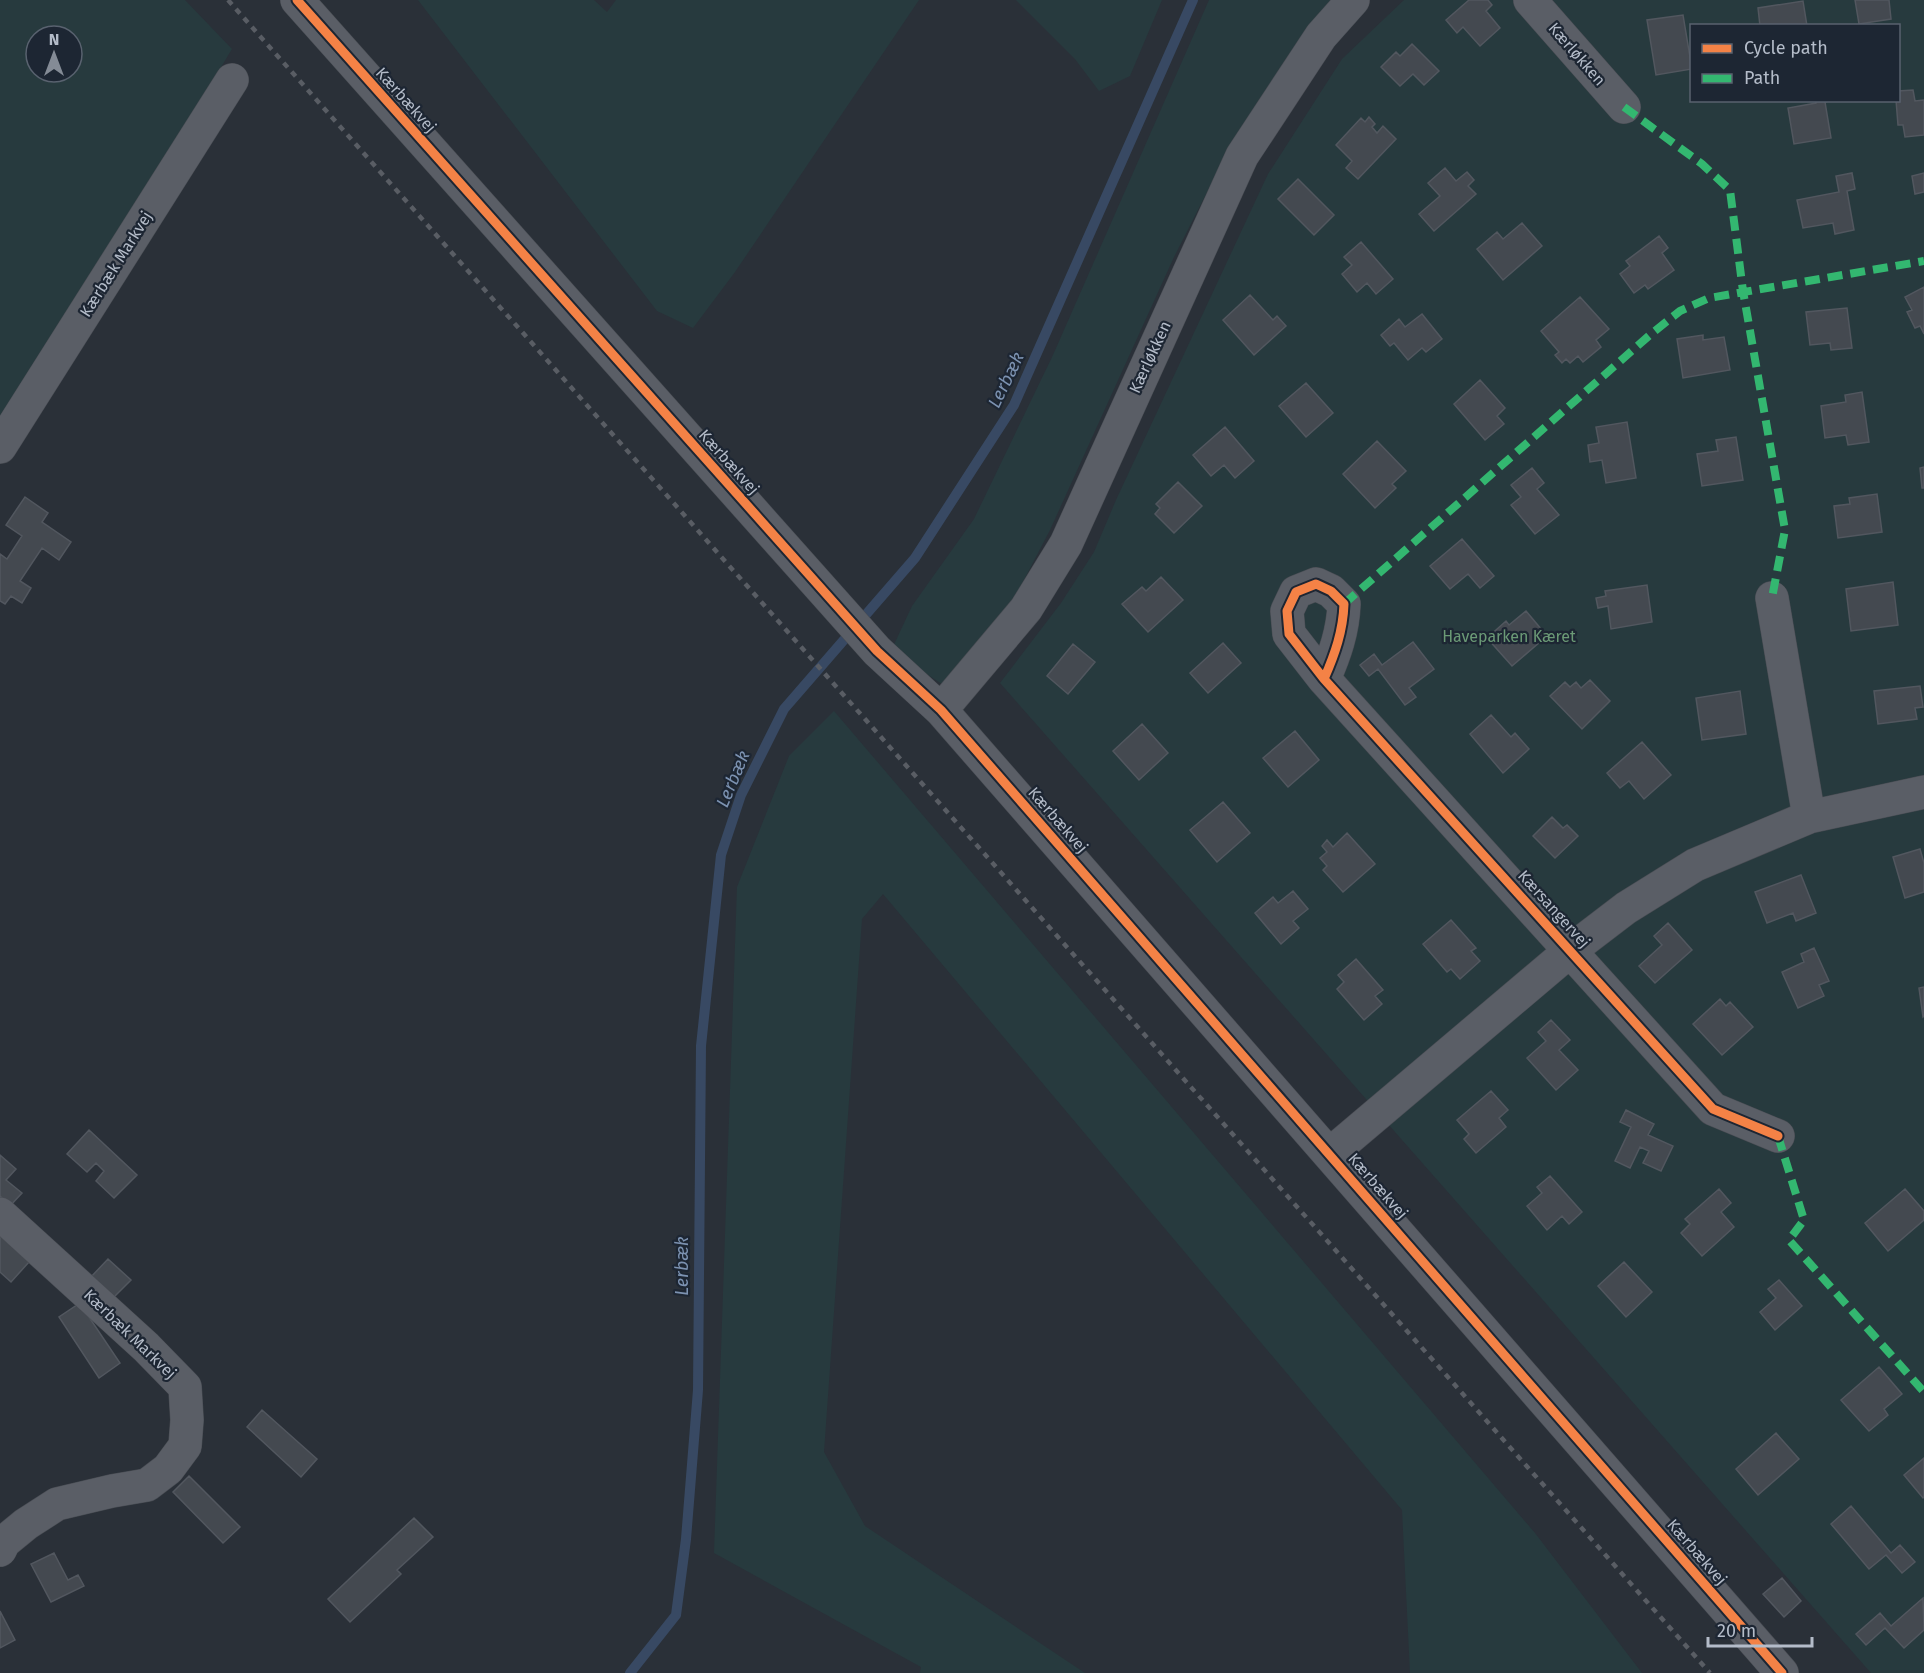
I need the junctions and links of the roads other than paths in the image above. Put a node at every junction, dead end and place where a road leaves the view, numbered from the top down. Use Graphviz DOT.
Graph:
graph roads {
  1 [pos="297,0"];
  2 [pos="1353,0"];
  3 [pos="1530,0"];
  4 [pos="232,80"];
  5 [pos="1624,107"];
  6 [pos="0,447"];
  7 [pos="1772,598"];
  8 [pos="1324,679"];
  9 [pos="941,710"];
  10 [pos="1924,792"];
  11 [pos="1809,817"];
  12 [pos="1571,950"];
  13 [pos="1778,1136"];
  14 [pos="1330,1154"];
  15 [pos="0,1214"];
  16 [pos="0,1550"];
  17 [pos="1782,1673"];
  1 -- 9 [label="street, Kærbækvej"];
  2 -- 9 [label="street, Kærløkken"];
  3 -- 5 [label="street, Kærløkken"];
  4 -- 6 [label="street, Kærbæk Markvej"];
  7 -- 11 [label="street"];
  8 -- 12 [label="street, Kærsangervej"];
  9 -- 14 [label="street, Kærbækvej"];
  10 -- 11 [label="street, Kærsangervej"];
  11 -- 12 [label="street, Kærsangervej"];
  12 -- 13 [label="street, Kærsangervej"];
  12 -- 14 [label="street, Kærsangervej"];
  14 -- 17 [label="street, Kærbækvej"];
  15 -- 16 [label="street, Kærbæk Markvej"];
}
